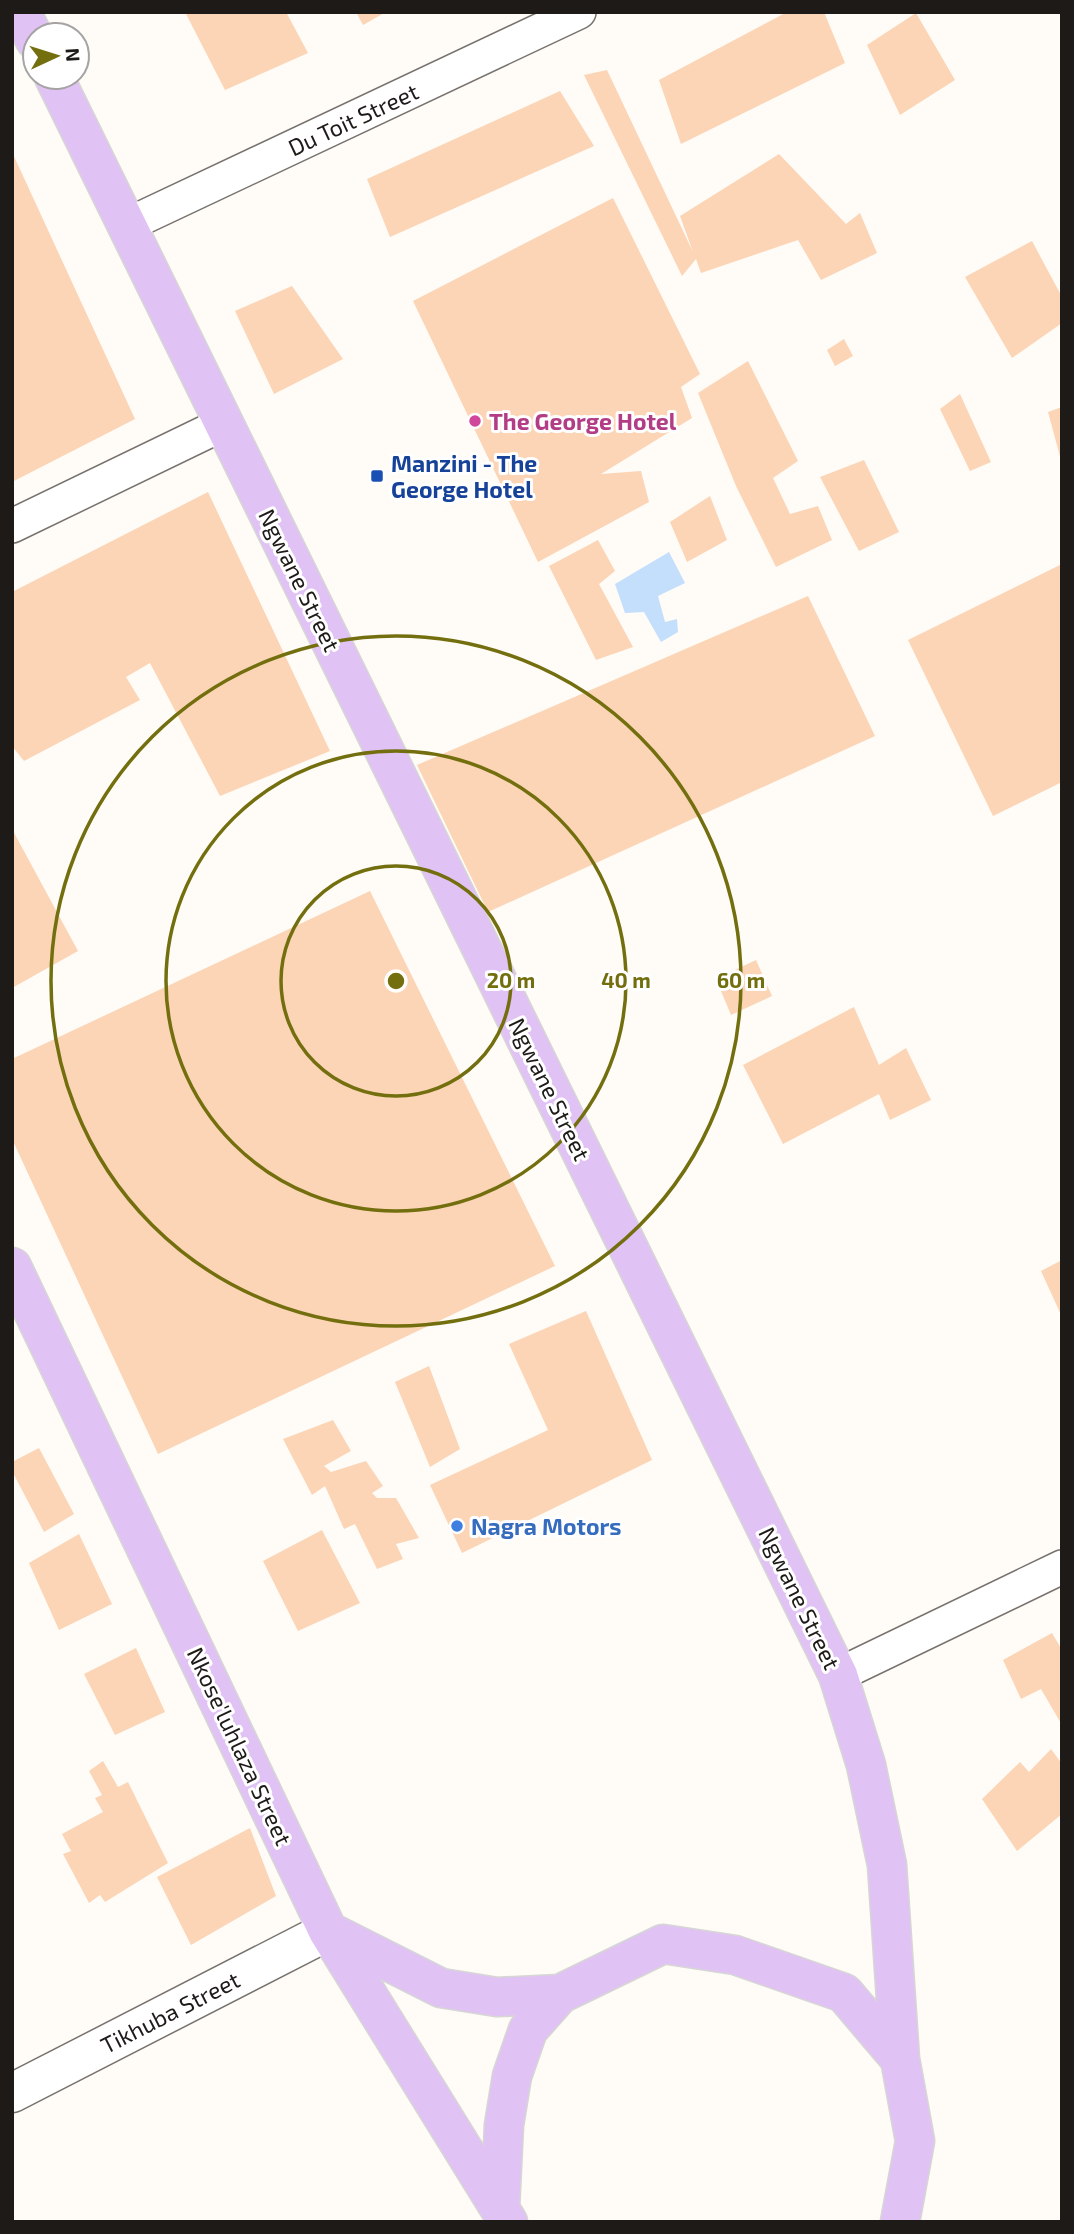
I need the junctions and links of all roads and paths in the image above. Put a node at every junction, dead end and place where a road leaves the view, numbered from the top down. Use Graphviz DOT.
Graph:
graph roads {
  1 [pos="579,12"];
  2 [pos="61,91"];
  3 [pos="127,225"];
  4 [pos="223,424"];
  5 [pos="12,526"];
  6 [pos="12,1267"];
  7 [pos="1062,1567"];
  8 [pos="838,1675"];
  9 [pos="328,1931"];
  10 [pos="560,1994"];
  11 [pos="900,2059"];
  12 [pos="12,2092"];
  13 [pos="504,2215"];
  14 [pos="900,2222"];
  1 -- 3 [label="street, Du Toit Street"];
  2 -- 3 [label="main road, Ngwane Street"];
  3 -- 4 [label="main road, Ngwane Street"];
  4 -- 5 [label="street"];
  4 -- 8 [label="main road, Ngwane Street"];
  6 -- 9 [label="main road, Nkose'luhlaza Street"];
  7 -- 8 [label="street"];
  8 -- 11 [label="main road, Ngwane Street"];
  9 -- 10 [label="main road"];
  9 -- 12 [label="street, Tikhuba Street"];
  9 -- 13 [label="main road, Nkose'luhlaza Street"];
  10 -- 11 [label="main road"];
  10 -- 13 [label="main road"];
  11 -- 14 [label="main road, Ngwane Street"];
}
